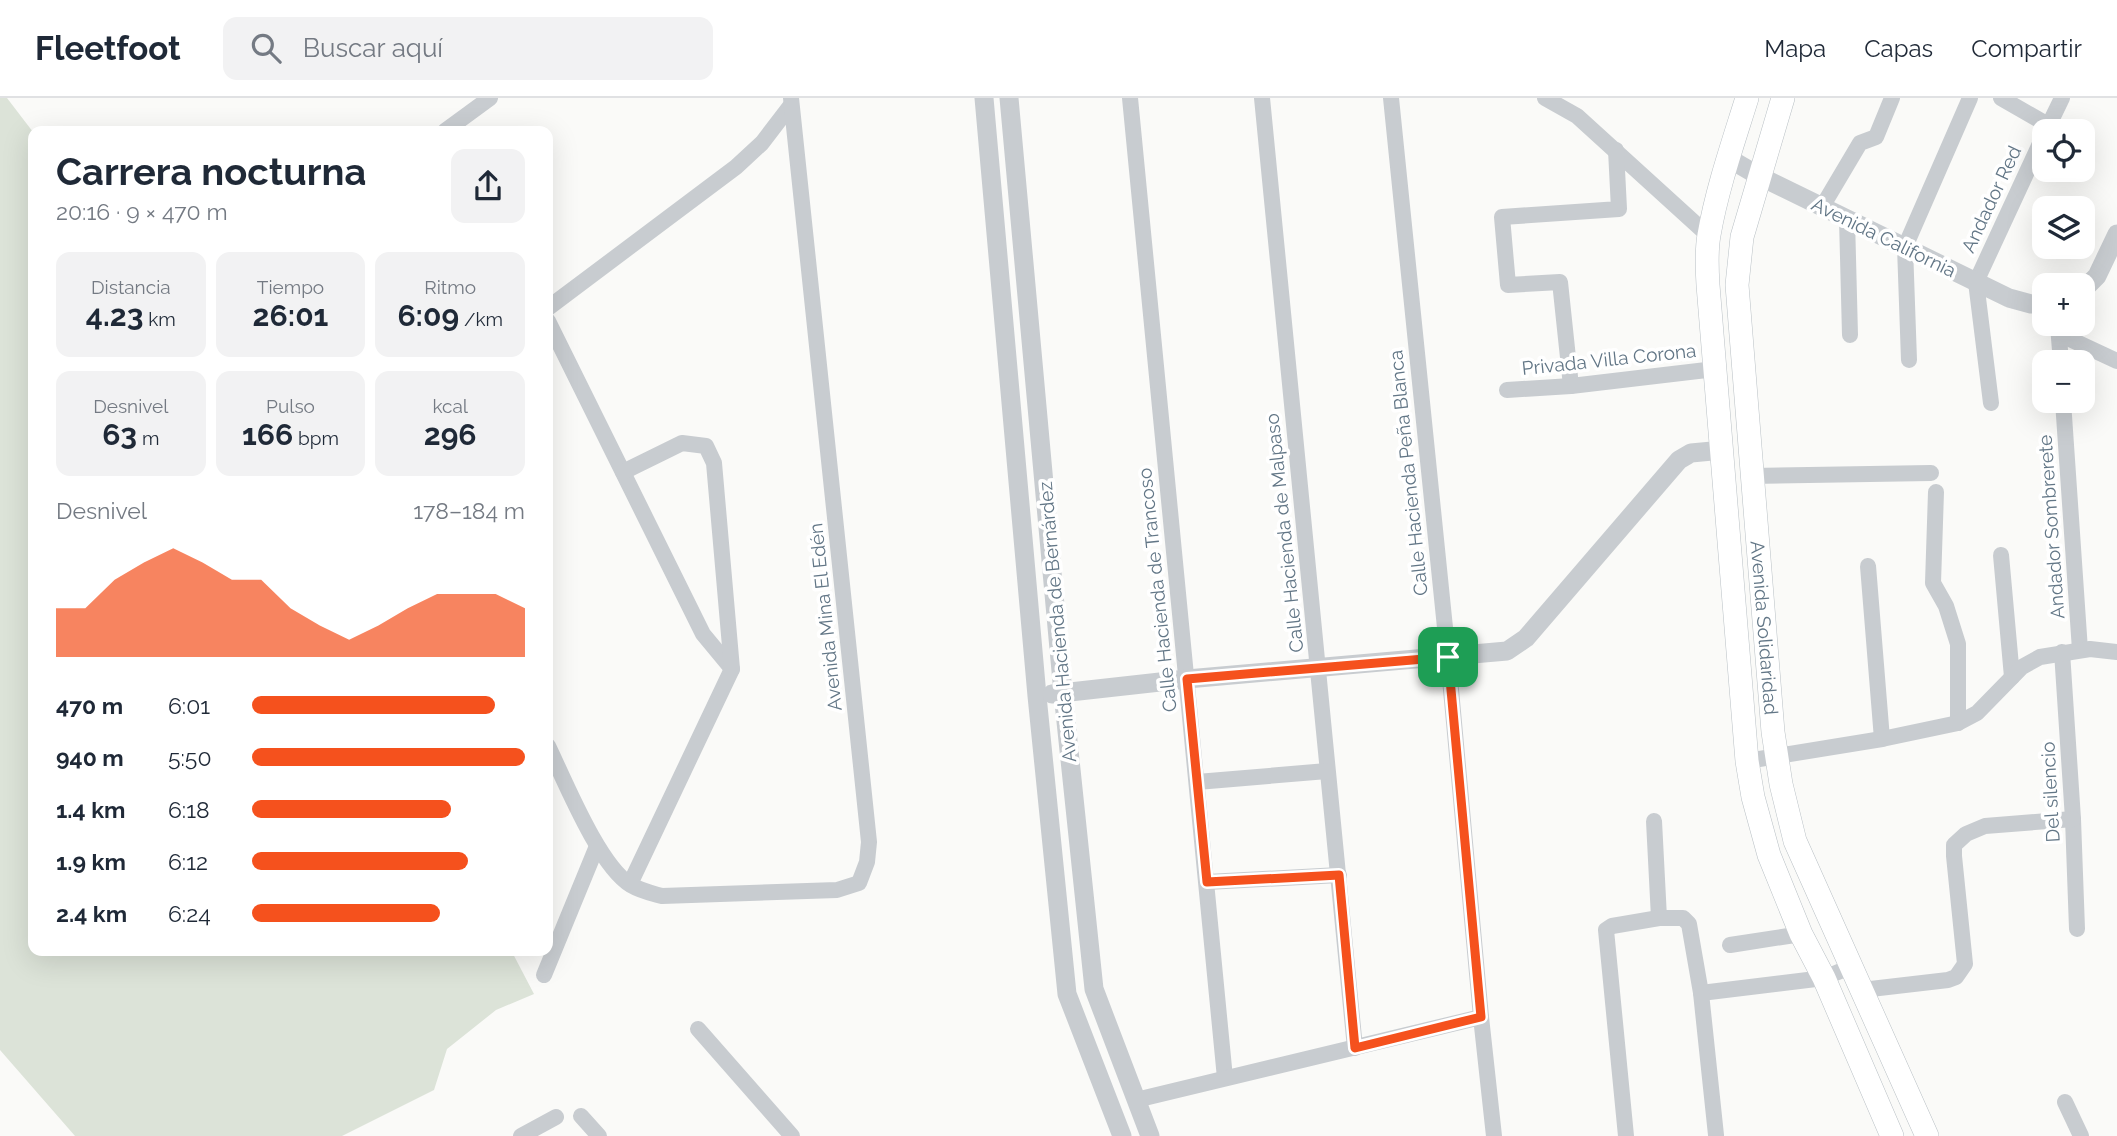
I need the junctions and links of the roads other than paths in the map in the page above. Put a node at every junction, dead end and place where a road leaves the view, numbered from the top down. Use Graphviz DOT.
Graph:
graph roads {
  1 [pos="490,98"];
  2 [pos="984,98"];
  3 [pos="1009,98"];
  4 [pos="1130,98"];
  5 [pos="1262,98"];
  6 [pos="1391,98"];
  7 [pos="1545,98"];
  8 [pos="1747,98"];
  9 [pos="1783,98"];
  10 [pos="1892,98"];
  11 [pos="1970,98"];
  12 [pos="2001,98"];
  13 [pos="2062,98"];
  14 [pos="791,101"];
  15 [pos="2052,119"];
  16 [pos="2032,120"];
  17 [pos="453,126"];
  18 [pos="1616,150"];
  19 [pos="1728,158"];
  20 [pos="2032,160"];
  21 [pos="1759,176"];
  22 [pos="1822,207"];
  23 [pos="1847,219"];
  24 [pos="2117,234"];
  25 [pos="1709,236"];
  26 [pos="1905,247"];
  27 [pos="2095,278"];
  28 [pos="1976,282"];
  29 [pos="553,304"];
  30 [pos="2032,304"];
  31 [pos="553,331"];
  32 [pos="1850,335"];
  33 [pos="2071,336"];
  34 [pos="1909,360"];
  35 [pos="2117,360"];
  36 [pos="1715,369"];
  37 [pos="1571,386"];
  38 [pos="1507,390"];
  39 [pos="1991,403"];
  40 [pos="2064,413"];
  41 [pos="1723,450"];
  42 [pos="623,472"];
  43 [pos="1931,473"];
  44 [pos="1751,476"];
  45 [pos="1936,492"];
  46 [pos="2001,555"];
  47 [pos="1868,566"];
  48 [pos="2080,650"];
  49 [pos="2062,652"];
  50 [pos="2117,652"];
  51 [pos="1448,657"];
  52 [pos="1318,668"];
  53 [pos="732,669"];
  54 [pos="2012,677"];
  55 [pos="1187,679"];
  56 [pos="1063,693"];
  57 [pos="1037,696"];
  58 [pos="1958,723"];
  59 [pos="1882,739"];
  60 [pos="553,756"];
  61 [pos="1776,756"];
  62 [pos="1747,761"];
  63 [pos="1328,771"];
  64 [pos="1197,782"];
  65 [pos="2073,819"];
  66 [pos="1654,821"];
  67 [pos="597,846"];
  68 [pos="1339,875"];
  69 [pos="1207,882"];
  70 [pos="630,884"];
  71 [pos="1659,918"];
  72 [pos="2077,929"];
  73 [pos="1801,934"];
  74 [pos="1730,945"];
  75 [pos="553,953"];
  76 [pos="552,956"];
  77 [pos="1850,967"];
  78 [pos="544,975"];
  79 [pos="1824,978"];
  80 [pos="1862,990"];
  81 [pos="1701,993"];
  82 [pos="1481,1017"];
  83 [pos="698,1029"];
  84 [pos="1355,1048"];
  85 [pos="1225,1078"];
  86 [pos="1136,1100"];
  87 [pos="2064,1102"];
  88 [pos="581,1116"];
  89 [pos="556,1117"];
  90 [pos="1716,1135"];
  91 [pos="521,1136"];
  92 [pos="599,1136"];
  93 [pos="792,1136"];
  94 [pos="1122,1136"];
  95 [pos="1150,1136"];
  96 [pos="1494,1136"];
  97 [pos="1626,1136"];
  98 [pos="1892,1136"];
  99 [pos="1927,1136"];
  100 [pos="2081,1136"];
  1 -- 17 [label="street"];
  2 -- 57 [label="street, Avenida Hacienda de Bernárdez"];
  3 -- 56 [label="street, Avenida Hacienda de Bernárdez"];
  4 -- 55 [label="street, Calle Hacienda de Trancoso"];
  5 -- 52 [label="street, Calle Hacienda de Malpaso"];
  6 -- 51 [label="street, Calle Hacienda Peña Blanca"];
  7 -- 18 [label="street"];
  8 -- 19 [label="main road, Avenida Solidaridad"];
  9 -- 21 [label="main road, Avenida Solidaridad"];
  10 -- 22 [label="street"];
  11 -- 26 [label="street"];
  12 -- 16 [label="street"];
  13 -- 15 [label="street, Andador Red"];
  14 -- 29 [label="street"];
  14 -- 70 [label="street, Avenida Mina El Edén"];
  18 -- 25 [label="street"];
  18 -- 37 [label="street"];
  19 -- 21 [label="street, Avenida California"];
  19 -- 25 [label="main road, Avenida Solidaridad"];
  20 -- 28 [label="street, Andador Red"];
  21 -- 22 [label="street, Avenida California"];
  21 -- 44 [label="main road, Avenida Solidaridad"];
  22 -- 23 [label="street, Avenida California"];
  23 -- 26 [label="street, Avenida California"];
  23 -- 32 [label="street"];
  24 -- 27 [label="street"];
  25 -- 36 [label="main road, Avenida Solidaridad"];
  26 -- 28 [label="street, Avenida California"];
  26 -- 34 [label="street"];
  28 -- 30 [label="street, Avenida California"];
  28 -- 39 [label="street"];
  31 -- 42 [label="street"];
  33 -- 35 [label="street"];
  36 -- 37 [label="street, Privada Villa Corona"];
  36 -- 41 [label="main road, Avenida Solidaridad"];
  37 -- 38 [label="street, Privada Villa Corona"];
  40 -- 48 [label="street, Andador Sombrerete"];
  41 -- 51 [label="street"];
  41 -- 62 [label="main road, Avenida Solidaridad"];
  42 -- 53 [label="street"];
  42 -- 53 [label="street"];
  43 -- 44 [label="street"];
  44 -- 61 [label="main road, Avenida Solidaridad"];
  45 -- 58 [label="street"];
  46 -- 54 [label="street"];
  47 -- 59 [label="street"];
  48 -- 49 [label="street"];
  48 -- 50 [label="street"];
  49 -- 54 [label="street"];
  49 -- 65 [label="street, Del silencio"];
  51 -- 52 [label="street"];
  51 -- 82 [label="street, Calle Hacienda Peña Blanca"];
  52 -- 55 [label="street"];
  52 -- 63 [label="street, Calle Hacienda de Malpaso"];
  53 -- 70 [label="street"];
  54 -- 58 [label="street"];
  55 -- 56 [label="street"];
  55 -- 64 [label="street, Calle Hacienda de Trancoso"];
  56 -- 57 [label="street"];
  56 -- 86 [label="street, Avenida Hacienda de Bernárdez"];
  57 -- 94 [label="street, Avenida Hacienda de Bernárdez"];
  58 -- 59 [label="street"];
  59 -- 61 [label="street"];
  60 -- 67 [label="street, Avenida Mina El Edén"];
  61 -- 62 [label="street"];
  61 -- 77 [label="main road, Avenida Solidaridad"];
  62 -- 73 [label="main road, Avenida Solidaridad"];
  63 -- 64 [label="street"];
  63 -- 68 [label="street, Calle Hacienda de Malpaso"];
  64 -- 69 [label="street, Calle Hacienda de Trancoso"];
  65 -- 72 [label="street, Del silencio"];
  65 -- 80 [label="street"];
  66 -- 71 [label="street"];
  67 -- 70 [label="street, Avenida Mina El Edén"];
  67 -- 75 [label="street"];
  68 -- 69 [label="street"];
  68 -- 84 [label="street, Calle Hacienda de Malpaso"];
  69 -- 85 [label="street, Calle Hacienda de Trancoso"];
  71 -- 81 [label="street"];
  71 -- 97 [label="street"];
  73 -- 74 [label="street"];
  73 -- 79 [label="main road, Avenida Solidaridad"];
  76 -- 78 [label="street"];
  77 -- 79 [label="street"];
  77 -- 80 [label="main road, Avenida Solidaridad"];
  79 -- 81 [label="street"];
  79 -- 98 [label="main road, Avenida Solidaridad"];
  80 -- 99 [label="main road, Avenida Solidaridad"];
  81 -- 90 [label="street"];
  82 -- 84 [label="street"];
  82 -- 96 [label="street, Calle Hacienda Peña Blanca"];
  83 -- 93 [label="street"];
  84 -- 85 [label="street"];
  85 -- 86 [label="street"];
  86 -- 95 [label="street, Avenida Hacienda de Bernárdez"];
  87 -- 100 [label="street"];
  88 -- 92 [label="street"];
  89 -- 91 [label="street"];
}
